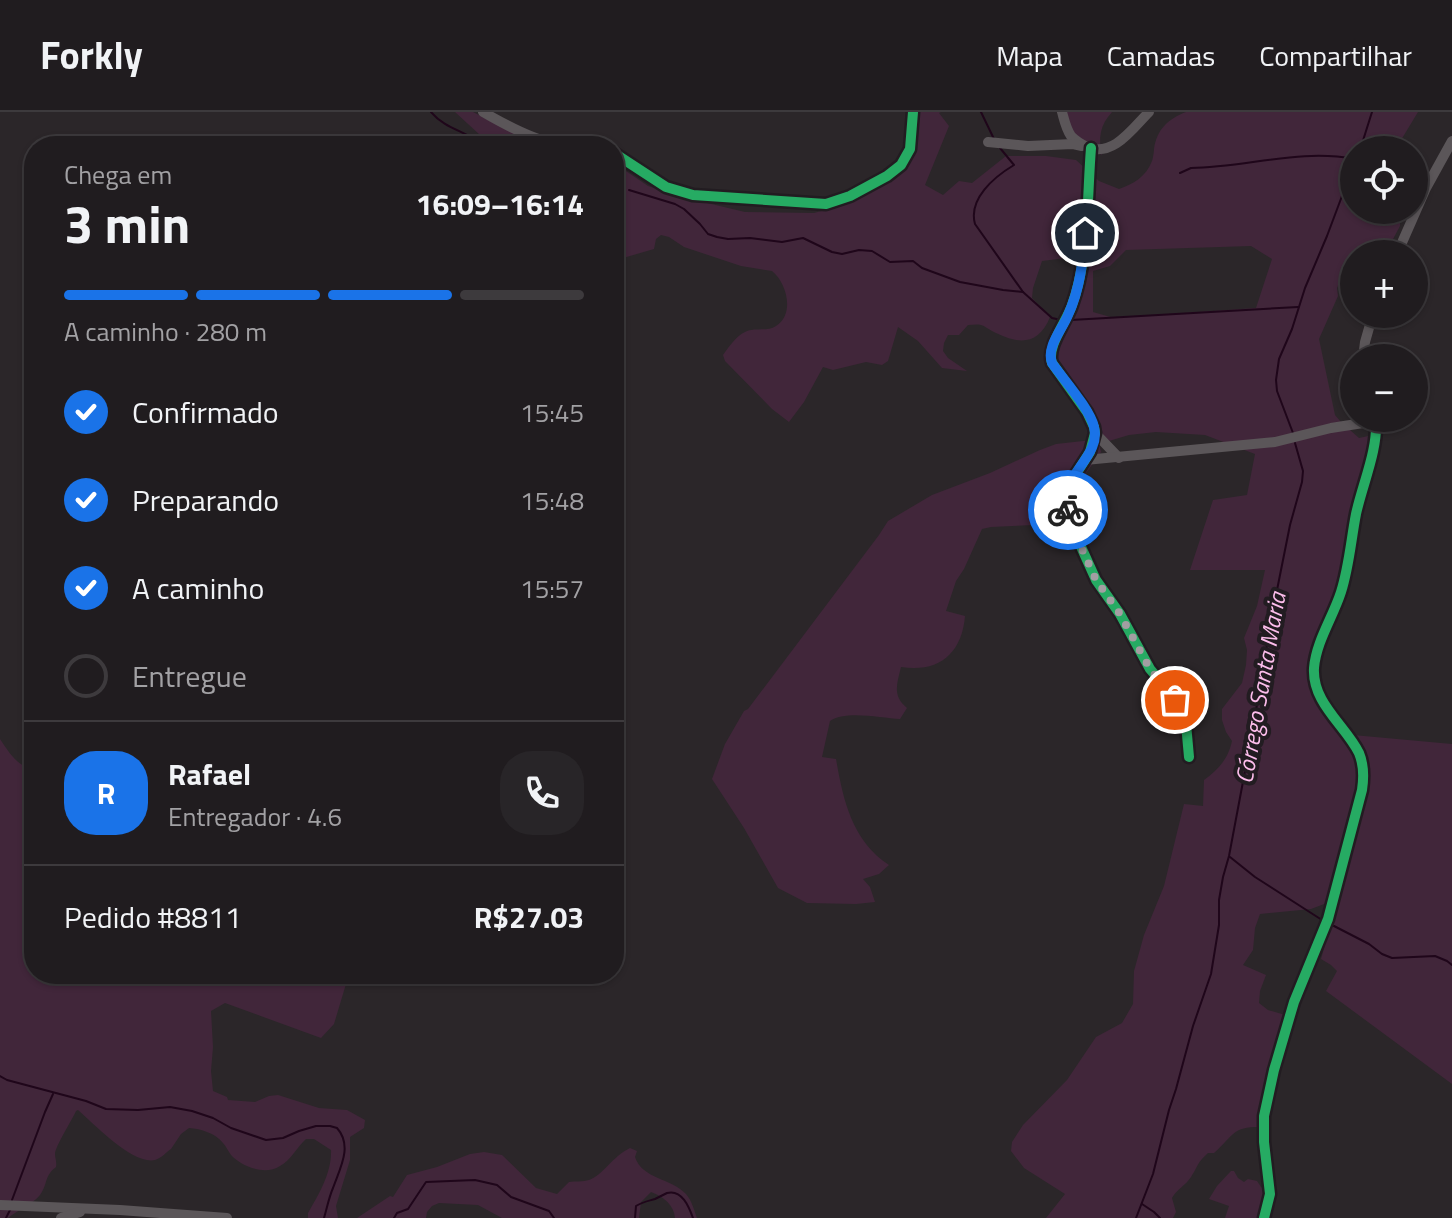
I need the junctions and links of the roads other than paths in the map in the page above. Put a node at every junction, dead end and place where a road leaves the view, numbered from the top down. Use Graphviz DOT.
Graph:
graph roads {
  1 [pos="483,112"];
  2 [pos="913,112"];
  3 [pos="1062,112"];
  4 [pos="1149,112"];
  5 [pos="534,136"];
  6 [pos="1452,141"];
  7 [pos="988,142"];
  8 [pos="1089,148"];
  9 [pos="624,160"];
  10 [pos="1403,240"];
  11 [pos="1340,426"];
  12 [pos="1375,432"];
  13 [pos="1095,433"];
  14 [pos="1119,458"];
  15 [pos="1085,460"];
  16 [pos="1189,757"];
  17 [pos="1,1206"];
  18 [pos="90,1209"];
  19 [pos="61,1218"];
  20 [pos="227,1218"];
  21 [pos="1264,1218"];
  1 -- 5 [label="street"];
  2 -- 9 [label="street"];
  3 -- 8 [label="street"];
  4 -- 8 [label="street"];
  6 -- 10 [label="street"];
  7 -- 8 [label="street"];
  8 -- 13 [label="street"];
  11 -- 14 [label="street"];
  12 -- 21 [label="street"];
  13 -- 14 [label="street"];
  13 -- 15 [label="street"];
  14 -- 15 [label="street"];
  15 -- 16 [label="street"];
  17 -- 18 [label="street"];
  18 -- 19 [label="street"];
  18 -- 20 [label="street"];
}
